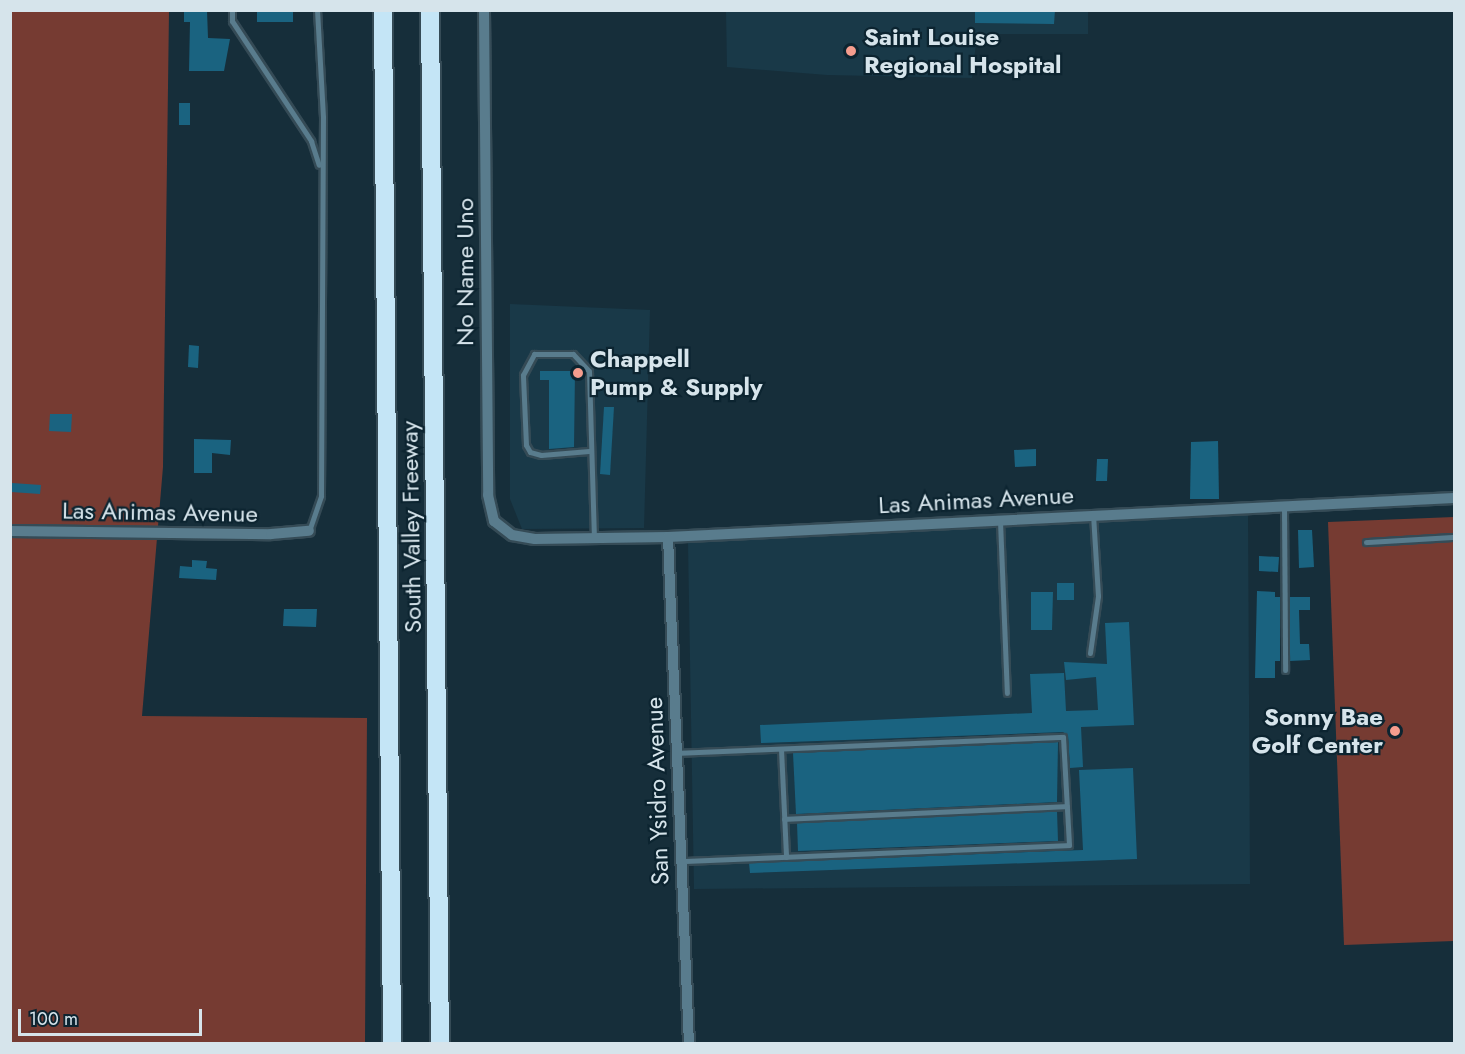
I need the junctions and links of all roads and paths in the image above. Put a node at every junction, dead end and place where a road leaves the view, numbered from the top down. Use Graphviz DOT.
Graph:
graph roads {
  1 [pos="232,10"];
  2 [pos="317,10"];
  3 [pos="383,10"];
  4 [pos="430,10"];
  5 [pos="484,10"];
  6 [pos="321,169"];
  7 [pos="589,451"];
  8 [pos="1455,498"];
  9 [pos="1284,505"];
  10 [pos="1092,515"];
  11 [pos="1000,520"];
  12 [pos="501,530"];
  13 [pos="10,531"];
  14 [pos="309,531"];
  15 [pos="668,537"];
  16 [pos="1455,537"];
  17 [pos="594,538"];
  18 [pos="1366,542"];
  19 [pos="1089,653"];
  20 [pos="1285,670"];
  21 [pos="1007,693"];
  22 [pos="781,749"];
  23 [pos="677,753"];
  24 [pos="1067,806"];
  25 [pos="784,819"];
  26 [pos="786,857"];
  27 [pos="681,861"];
  28 [pos="392,1044"];
  29 [pos="440,1044"];
  30 [pos="688,1044"];
  1 -- 6 [label="lane"];
  2 -- 6 [label="lane"];
  3 -- 28 [label="highway, South Valley Freeway"];
  4 -- 29 [label="highway, South Valley Freeway"];
  5 -- 12 [label="street, No Name Uno"];
  6 -- 14 [label="lane"];
  7 -- 7 [label="lane"];
  7 -- 17 [label="lane"];
  8 -- 9 [label="street, Las Animas Avenue"];
  9 -- 10 [label="street, Las Animas Avenue"];
  9 -- 20 [label="lane"];
  10 -- 11 [label="street, Las Animas Avenue"];
  10 -- 19 [label="lane"];
  11 -- 15 [label="street, Las Animas Avenue"];
  11 -- 21 [label="lane"];
  12 -- 17 [label="street, Las Animas Avenue"];
  13 -- 14 [label="street, Las Animas Avenue"];
  15 -- 17 [label="street, Las Animas Avenue"];
  15 -- 23 [label="street, San Ysidro Avenue"];
  16 -- 18 [label="lane"];
  22 -- 23 [label="lane"];
  22 -- 24 [label="lane"];
  22 -- 25 [label="lane"];
  23 -- 27 [label="street, San Ysidro Avenue"];
  24 -- 25 [label="lane"];
  24 -- 26 [label="lane"];
  25 -- 26 [label="lane"];
  26 -- 27 [label="lane"];
  27 -- 30 [label="street, San Ysidro Avenue"];
}
